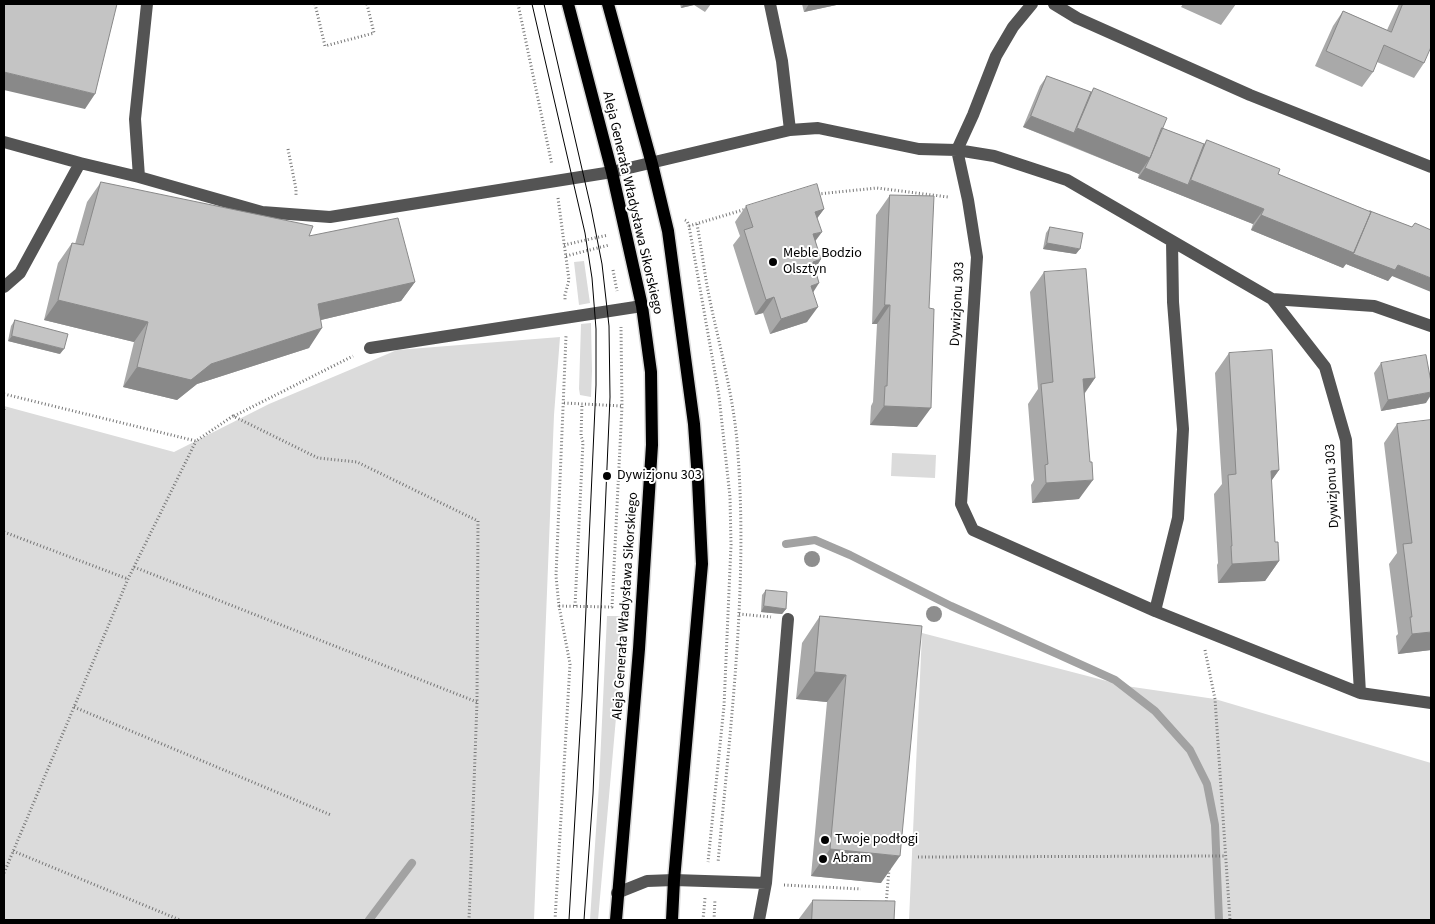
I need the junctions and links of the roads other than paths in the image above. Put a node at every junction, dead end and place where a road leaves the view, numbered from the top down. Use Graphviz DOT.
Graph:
graph roads {
  1 [pos="147,4"];
  2 [pos="568,4"];
  3 [pos="608,4"];
  4 [pos="770,4"];
  5 [pos="1032,4"];
  6 [pos="1054,4"];
  7 [pos="790,130"];
  8 [pos="4,142"];
  9 [pos="710,148"];
  10 [pos="957,150"];
  11 [pos="80,163"];
  12 [pos="652,164"];
  13 [pos="1431,167"];
  14 [pos="612,172"];
  15 [pos="139,177"];
  16 [pos="1172,241"];
  17 [pos="4,287"];
  18 [pos="1272,299"];
  19 [pos="642,306"];
  20 [pos="1431,326"];
  21 [pos="370,348"];
  22 [pos="1155,611"];
  23 [pos="788,619"];
  24 [pos="1360,693"];
  25 [pos="1431,703"];
  26 [pos="674,880"];
  27 [pos="766,884"];
  28 [pos="617,893"];
  29 [pos="616,920"];
  30 [pos="672,920"];
  31 [pos="759,920"];
  1 -- 15 [label="street"];
  2 -- 14 [label="main road, Aleja Generała Władysława Sikorskiego"];
  3 -- 12 [label="main road, Aleja Generała Władysława Sikorskiego"];
  4 -- 7 [label="street"];
  5 -- 10 [label="street"];
  6 -- 13 [label="street"];
  7 -- 9 [label="street, Dywizjonu 303"];
  7 -- 10 [label="street, Dywizjonu 303"];
  8 -- 11 [label="street"];
  9 -- 12 [label="street, Aleja Generała Władysława Sikorskiego"];
  10 -- 16 [label="street, Dywizjonu 303"];
  10 -- 22 [label="street, Dywizjonu 303"];
  11 -- 15 [label="street"];
  11 -- 17 [label="street"];
  12 -- 14 [label="street"];
  12 -- 26 [label="main road, Aleja Generała Władysława Sikorskiego"];
  14 -- 15 [label="street"];
  14 -- 19 [label="main road, Aleja Generała Władysława Sikorskiego"];
  16 -- 18 [label="street, Dywizjonu 303"];
  16 -- 22 [label="street"];
  18 -- 20 [label="street, Dywizjonu 303"];
  18 -- 24 [label="street, Dywizjonu 303"];
  19 -- 21 [label="street"];
  19 -- 28 [label="main road, Aleja Generała Władysława Sikorskiego"];
  22 -- 24 [label="street, Dywizjonu 303"];
  23 -- 27 [label="street"];
  24 -- 25 [label="street, Dywizjonu 303"];
  26 -- 27 [label="street"];
  26 -- 28 [label="street"];
  26 -- 30 [label="main road, Aleja Generała Władysława Sikorskiego"];
  27 -- 31 [label="street"];
  28 -- 29 [label="main road, Aleja Generała Władysława Sikorskiego"];
}
